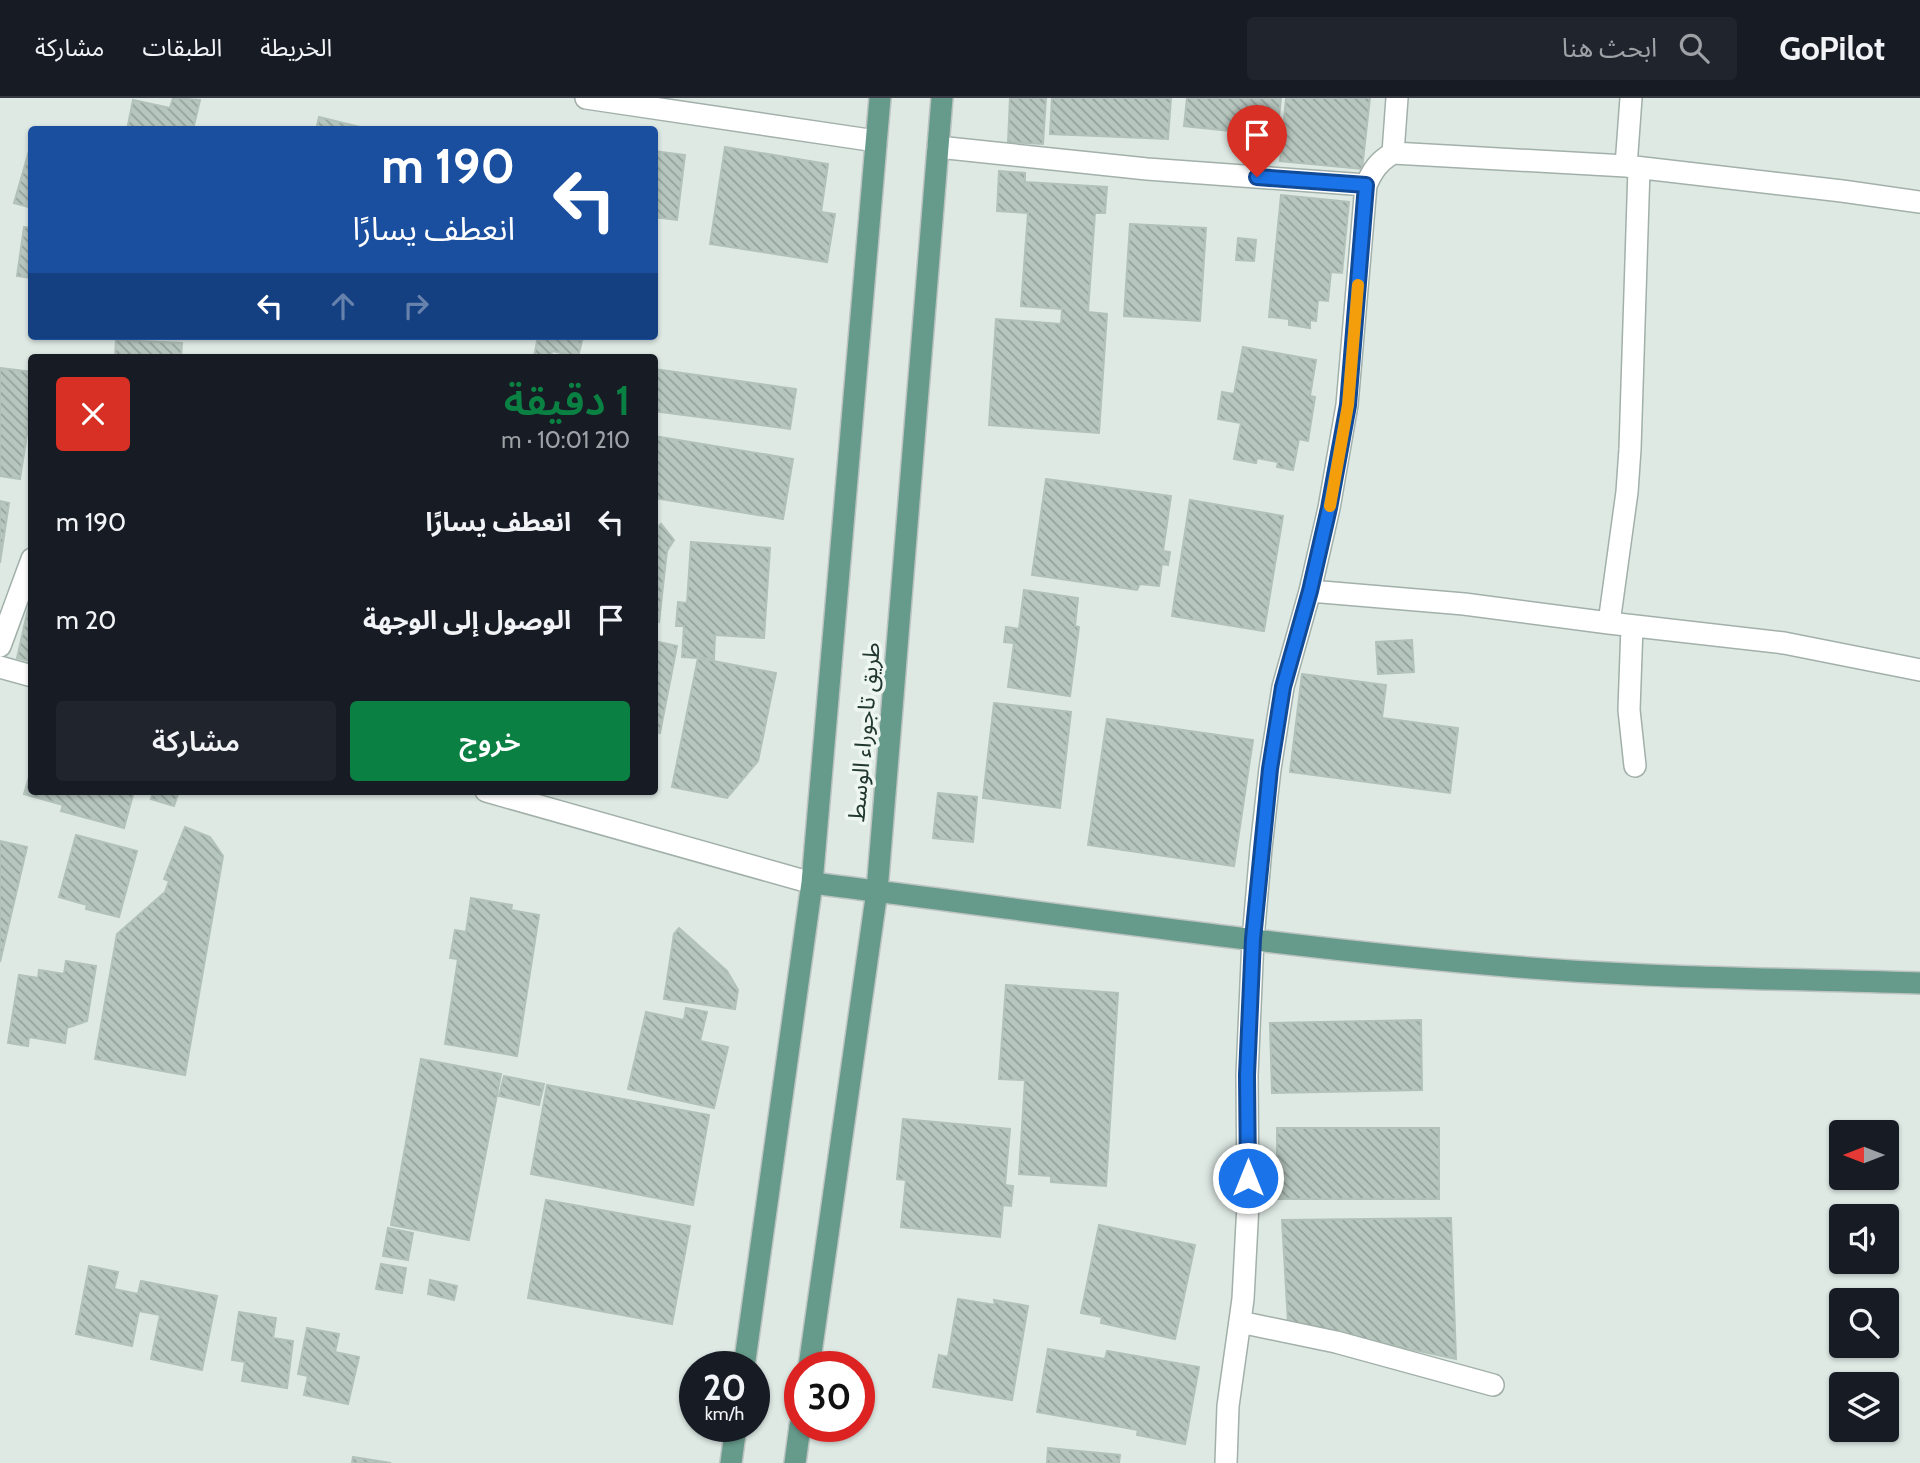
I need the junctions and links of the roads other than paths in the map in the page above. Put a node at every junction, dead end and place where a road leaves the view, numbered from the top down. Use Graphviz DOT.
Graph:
graph roads {
  1 [pos="586,98"];
  2 [pos="880,98"];
  3 [pos="942,98"];
  4 [pos="1397,98"];
  5 [pos="1631,98"];
  6 [pos="876,141"];
  7 [pos="938,147"];
  8 [pos="1393,153"];
  9 [pos="1632,167"];
  10 [pos="1366,185"];
  11 [pos="1920,202"];
  12 [pos="28,570"];
  13 [pos="1310,591"];
  14 [pos="1609,623"];
  15 [pos="1632,626"];
  16 [pos="0,646"];
  17 [pos="0,667"];
  18 [pos="1920,670"];
  19 [pos="28,675"];
  20 [pos="1635,766"];
  21 [pos="500,795"];
  22 [pos="812,883"];
  23 [pos="877,891"];
  24 [pos="1253,939"];
  25 [pos="1920,982"];
  26 [pos="1240,1322"];
  27 [pos="746,1351"];
  28 [pos="810,1351"];
  29 [pos="1493,1385"];
  30 [pos="734,1442"];
  31 [pos="798,1442"];
  32 [pos="731,1463"];
  33 [pos="795,1463"];
  34 [pos="1226,1463"];
  1 -- 6 [label="street"];
  2 -- 6 [label="main road"];
  3 -- 7 [label="main road, طريق تاجوراء الوسط"];
  4 -- 8 [label="street"];
  5 -- 9 [label="street"];
  6 -- 22 [label="main road"];
  7 -- 10 [label="street"];
  7 -- 23 [label="main road, طريق تاجوراء الوسط"];
  8 -- 9 [label="street"];
  8 -- 10 [label="street"];
  9 -- 11 [label="street"];
  9 -- 14 [label="street"];
  10 -- 13 [label="street"];
  12 -- 16 [label="street"];
  13 -- 14 [label="street"];
  13 -- 24 [label="street"];
  14 -- 15 [label="street"];
  15 -- 18 [label="street"];
  15 -- 20 [label="street"];
  17 -- 19 [label="street"];
  21 -- 22 [label="street"];
  22 -- 23 [label="main road"];
  22 -- 27 [label="main road"];
  23 -- 24 [label="main road"];
  23 -- 28 [label="main road, طريق تاجوراء الوسط"];
  24 -- 25 [label="main road"];
  24 -- 26 [label="street"];
  26 -- 29 [label="street"];
  26 -- 34 [label="street"];
  30 -- 32 [label="main road"];
  31 -- 33 [label="main road"];
}
